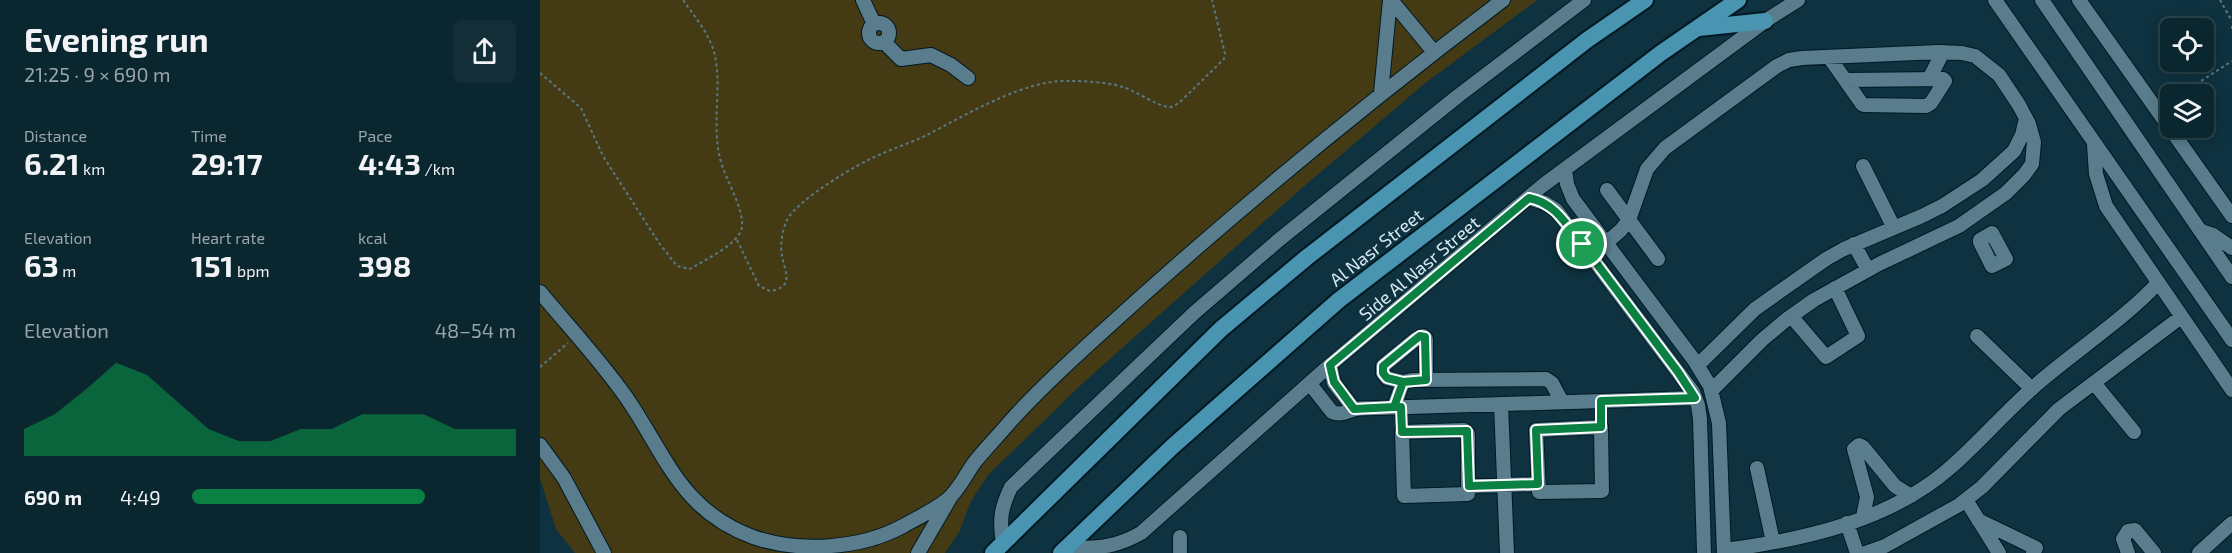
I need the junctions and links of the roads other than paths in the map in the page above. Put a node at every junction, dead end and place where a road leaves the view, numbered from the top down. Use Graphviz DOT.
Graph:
graph roads {
  1 [pos="863,0"];
  2 [pos="1391,0"];
  3 [pos="1503,0"];
  4 [pos="1584,0"];
  5 [pos="1645,0"];
  6 [pos="1738,0"];
  7 [pos="1798,0"];
  8 [pos="1995,0"];
  9 [pos="2042,0"];
  10 [pos="2079,0"];
  11 [pos="1766,21"];
  12 [pos="1698,28"];
  13 [pos="1434,52"];
  14 [pos="1943,52"];
  15 [pos="1829,57"];
  16 [pos="968,78"];
  17 [pos="1929,79"];
  18 [pos="1846,80"];
  19 [pos="1381,93"];
  20 [pos="2026,118"];
  21 [pos="2094,144"];
  22 [pos="2014,151"];
  23 [pos="2032,164"];
  24 [pos="1863,166"];
  25 [pos="1565,169"];
  26 [pos="1607,190"];
  27 [pos="1529,198"];
  28 [pos="2232,216"];
  29 [pos="1973,217"];
  30 [pos="1629,220"];
  31 [pos="1894,228"];
  32 [pos="2201,231"];
  33 [pos="1597,232"];
  34 [pos="1985,237"];
  35 [pos="1606,243"];
  36 [pos="1582,244"];
  37 [pos="1854,244"];
  38 [pos="2232,248"];
  39 [pos="1658,259"];
  40 [pos="1868,270"];
  41 [pos="2232,277"];
  42 [pos="2158,283"];
  43 [pos="1835,288"];
  44 [pos="540,292"];
  45 [pos="1791,316"];
  46 [pos="2181,317"];
  47 [pos="1977,336"];
  48 [pos="2232,340"];
  49 [pos="1330,365"];
  50 [pos="1698,365"];
  51 [pos="1426,380"];
  52 [pos="1403,382"];
  53 [pos="2094,383"];
  54 [pos="1310,384"];
  55 [pos="2032,389"];
  56 [pos="1712,390"];
  57 [pos="2232,390"];
  58 [pos="1695,398"];
  59 [pos="1601,401"];
  60 [pos="1562,402"];
  61 [pos="1501,404"];
  62 [pos="1398,407"];
  63 [pos="1354,409"];
  64 [pos="1601,427"];
  65 [pos="1402,432"];
  66 [pos="2134,432"];
  67 [pos="540,445"];
  68 [pos="1757,468"];
  69 [pos="1538,484"];
  70 [pos="1505,485"];
  71 [pos="1469,486"];
  72 [pos="1911,496"];
  73 [pos="951,497"];
  74 [pos="1966,500"];
  75 [pos="1863,517"];
  76 [pos="1978,520"];
  77 [pos="2232,523"];
  78 [pos="1846,524"];
  79 [pos="1180,537"];
  80 [pos="1773,542"];
  81 [pos="848,548"];
  82 [pos="998,548"];
  83 [pos="1063,551"];
  84 [pos="1724,551"];
  85 [pos="604,553"];
  86 [pos="918,553"];
  87 [pos="1180,553"];
  88 [pos="1507,553"];
  89 [pos="1704,553"];
  90 [pos="1857,553"];
  91 [pos="1865,553"];
  92 [pos="1999,553"];
  93 [pos="2033,553"];
  94 [pos="2128,553"];
  95 [pos="2154,553"];
  96 [pos="2199,553"];
  1 -- 16 [label="street"];
  2 -- 13 [label="street"];
  2 -- 19 [label="street"];
  3 -- 13 [label="street"];
  4 -- 82 [label="street"];
  5 -- 82 [label="main road, Al Nasr Street"];
  6 -- 12 [label="main road, Al Nasr Street"];
  7 -- 11 [label="street, Side Al Nasr Street"];
  8 -- 21 [label="street"];
  9 -- 32 [label="street"];
  10 -- 28 [label="street"];
  11 -- 12 [label="main road"];
  11 -- 25 [label="street, Side Al Nasr Street"];
  12 -- 83 [label="main road, Al Nasr Street"];
  13 -- 19 [label="street"];
  14 -- 15 [label="street"];
  14 -- 17 [label="street"];
  14 -- 20 [label="street"];
  15 -- 18 [label="street"];
  15 -- 30 [label="street"];
  17 -- 18 [label="street"];
  17 -- 18 [label="street"];
  19 -- 73 [label="street"];
  20 -- 22 [label="street"];
  20 -- 23 [label="street"];
  21 -- 42 [label="street"];
  21 -- 48 [label="street"];
  22 -- 23 [label="street"];
  22 -- 31 [label="street"];
  23 -- 29 [label="street"];
  24 -- 31 [label="street"];
  25 -- 27 [label="street, Side Al Nasr Street"];
  25 -- 33 [label="street"];
  26 -- 30 [label="street"];
  27 -- 36 [label="street"];
  27 -- 49 [label="street, Side Al Nasr Street"];
  29 -- 34 [label="street"];
  29 -- 40 [label="street"];
  30 -- 35 [label="street"];
  30 -- 39 [label="street"];
  31 -- 37 [label="street"];
  32 -- 38 [label="street"];
  32 -- 41 [label="street"];
  33 -- 35 [label="street"];
  33 -- 36 [label="street"];
  35 -- 50 [label="street"];
  36 -- 58 [label="street"];
  37 -- 40 [label="street"];
  37 -- 50 [label="street"];
  40 -- 43 [label="street"];
  42 -- 46 [label="street"];
  42 -- 55 [label="street"];
  43 -- 45 [label="street"];
  43 -- 45 [label="street"];
  44 -- 81 [label="street"];
  45 -- 56 [label="street"];
  46 -- 53 [label="street"];
  46 -- 57 [label="street"];
  47 -- 55 [label="street"];
  49 -- 54 [label="street, Side Al Nasr Street"];
  49 -- 63 [label="street"];
  50 -- 56 [label="street"];
  51 -- 52 [label="street"];
  51 -- 52 [label="street"];
  51 -- 60 [label="street"];
  52 -- 62 [label="street"];
  53 -- 66 [label="street"];
  53 -- 74 [label="street"];
  54 -- 63 [label="street"];
  54 -- 83 [label="street, Side Al Nasr Street"];
  55 -- 72 [label="street"];
  56 -- 84 [label="street"];
  58 -- 59 [label="street"];
  58 -- 89 [label="street"];
  59 -- 60 [label="street"];
  59 -- 64 [label="street"];
  60 -- 61 [label="street"];
  61 -- 62 [label="street"];
  61 -- 70 [label="street"];
  62 -- 63 [label="street"];
  62 -- 65 [label="street"];
  64 -- 69 [label="street"];
  64 -- 69 [label="street"];
  65 -- 71 [label="street"];
  65 -- 71 [label="street"];
  67 -- 85 [label="street"];
  68 -- 80 [label="street"];
  69 -- 70 [label="street"];
  70 -- 71 [label="street"];
  70 -- 88 [label="street"];
  72 -- 75 [label="street"];
  72 -- 75 [label="street"];
  73 -- 81 [label="street"];
  73 -- 86 [label="street"];
  74 -- 76 [label="street"];
  74 -- 91 [label="street"];
  75 -- 78 [label="street"];
  76 -- 92 [label="street"];
  76 -- 93 [label="street"];
  77 -- 96 [label="street"];
  78 -- 80 [label="street"];
  78 -- 90 [label="street"];
  79 -- 87 [label="street"];
  80 -- 84 [label="street"];
  94 -- 95 [label="street"];
}
